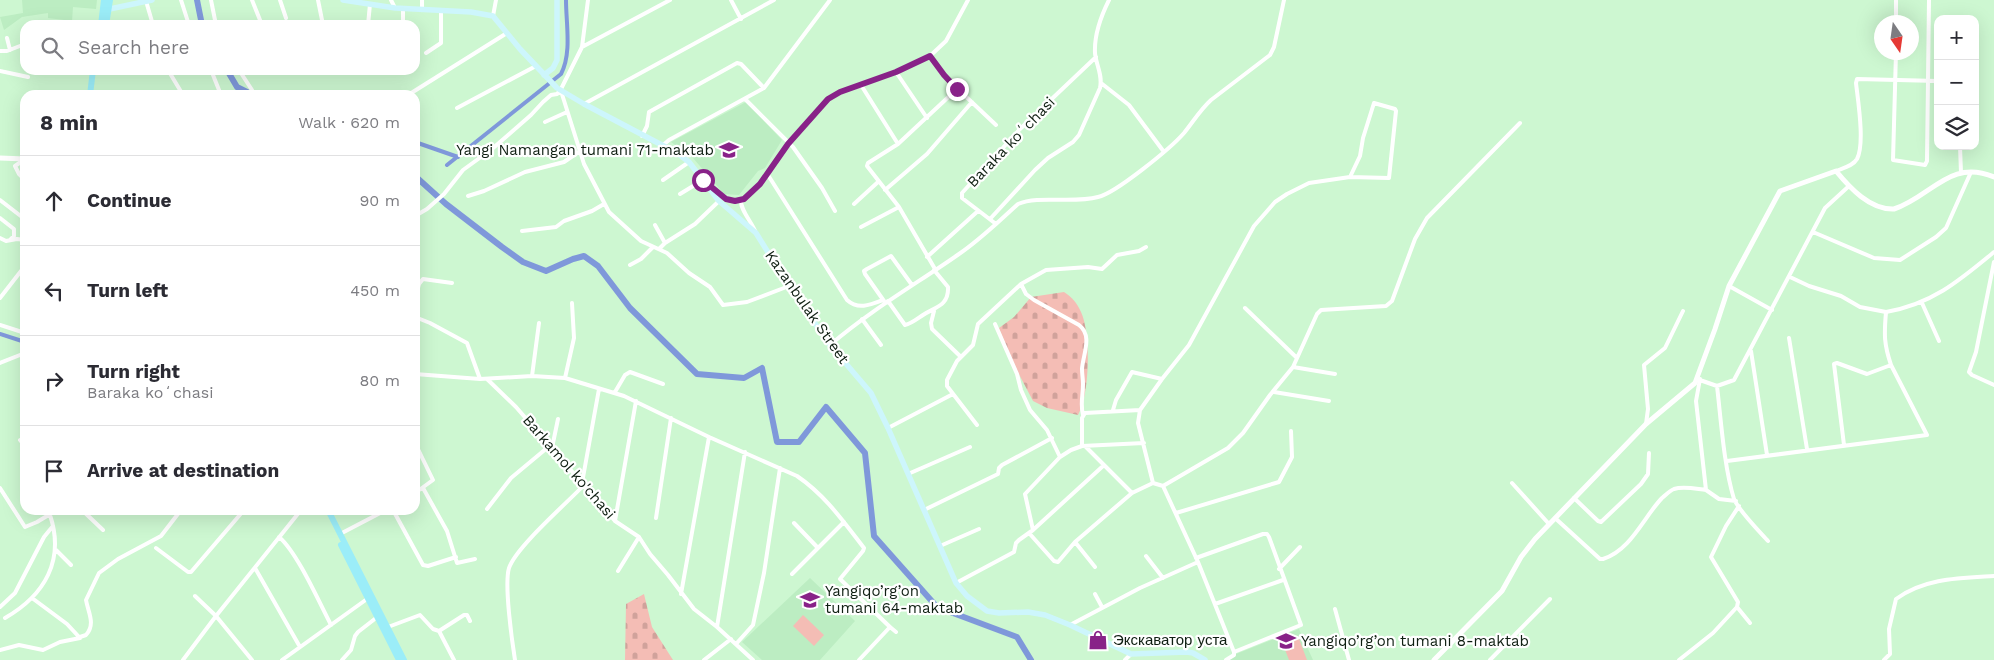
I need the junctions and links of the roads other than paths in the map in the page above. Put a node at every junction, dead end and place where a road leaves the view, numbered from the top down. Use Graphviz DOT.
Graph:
graph roads {
  1 [pos="104,0"];
  2 [pos="110,0"];
  3 [pos="181,0"];
  4 [pos="211,0"];
  5 [pos="252,0"];
  6 [pos="280,0"];
  7 [pos="318,0"];
  8 [pos="343,0"];
  9 [pos="391,0"];
  10 [pos="422,0"];
  11 [pos="496,0"];
  12 [pos="557,0"];
  13 [pos="588,0"];
  14 [pos="670,0"];
  15 [pos="731,0"];
  16 [pos="774,0"];
  17 [pos="830,0"];
  18 [pos="968,0"];
  19 [pos="1109,0"];
  20 [pos="1284,0"];
  21 [pos="1896,0"];
  22 [pos="1929,0"];
  23 [pos="146,1"];
  24 [pos="370,4"];
  25 [pos="395,8"];
  26 [pos="402,9"];
  27 [pos="106,10"];
  28 [pos="422,10"];
  29 [pos="441,10"];
  30 [pos="1896,15"];
  31 [pos="493,16"];
  32 [pos="286,18"];
  33 [pos="741,19"];
  34 [pos="103,20"];
  35 [pos="106,20"];
  36 [pos="152,20"];
  37 [pos="187,20"];
  38 [pos="215,20"];
  39 [pos="260,20"];
  40 [pos="322,20"];
  41 [pos="368,20"];
  42 [pos="403,20"];
  43 [pos="507,33"];
  44 [pos="585,34"];
  45 [pos="7,38"];
  46 [pos="594,41"];
  47 [pos="20,46"];
  48 [pos="582,47"];
  49 [pos="10,50"];
  50 [pos="0,52"];
  51 [pos="426,53"];
  52 [pos="930,56"];
  53 [pos="1096,57"];
  54 [pos="1896,60"];
  55 [pos="536,66"];
  56 [pos="0,71"];
  57 [pos="896,72"];
  58 [pos="92,75"];
  59 [pos="96,75"];
  60 [pos="171,75"];
  61 [pos="213,75"];
  62 [pos="242,75"];
  63 [pos="28,77"];
  64 [pos="546,77"];
  65 [pos="1896,80"];
  66 [pos="1929,80"];
  67 [pos="1934,81"];
  68 [pos="1102,83"];
  69 [pos="861,85"];
  70 [pos="764,88"];
  71 [pos="558,89"];
  72 [pos="957,89"];
  73 [pos="91,90"];
  74 [pos="95,90"];
  75 [pos="180,90"];
  76 [pos="219,90"];
  77 [pos="252,90"];
  78 [pos="416,90"];
  79 [pos="746,100"];
  80 [pos="972,102"];
  81 [pos="584,104"];
  82 [pos="457,108"];
  83 [pos="567,112"];
  84 [pos="926,118"];
  85 [pos="545,122"];
  86 [pos="1520,123"];
  87 [pos="996,125"];
  88 [pos="642,136"];
  89 [pos="788,144"];
  90 [pos="898,144"];
  91 [pos="662,146"];
  92 [pos="1960,150"];
  93 [pos="580,151"];
  94 [pos="1164,152"];
  95 [pos="0,158"];
  96 [pos="20,159"];
  97 [pos="20,162"];
  98 [pos="688,162"];
  99 [pos="1836,172"];
  100 [pos="1971,172"];
  101 [pos="1961,173"];
  102 [pos="20,175"];
  103 [pos="768,175"];
  104 [pos="1350,177"];
  105 [pos="1994,177"];
  106 [pos="663,180"];
  107 [pos="704,182"];
  108 [pos="878,182"];
  109 [pos="1849,186"];
  110 [pos="885,190"];
  111 [pos="680,194"];
  112 [pos="468,196"];
  113 [pos="0,200"];
  114 [pos="742,200"];
  115 [pos="720,201"];
  116 [pos="604,204"];
  117 [pos="854,204"];
  118 [pos="899,207"];
  119 [pos="978,211"];
  120 [pos="835,212"];
  121 [pos="420,213"];
  122 [pos="20,215"];
  123 [pos="0,218"];
  124 [pos="990,219"];
  125 [pos="996,224"];
  126 [pos="655,225"];
  127 [pos="861,227"];
  128 [pos="522,231"];
  129 [pos="1813,232"];
  130 [pos="756,233"];
  131 [pos="0,238"];
  132 [pos="10,240"];
  133 [pos="20,240"];
  134 [pos="665,242"];
  135 [pos="1146,246"];
  136 [pos="653,247"];
  137 [pos="659,249"];
  138 [pos="1994,252"];
  139 [pos="927,257"];
  140 [pos="1994,262"];
  141 [pos="630,264"];
  142 [pos="935,270"];
  143 [pos="20,272"];
  144 [pos="1790,277"];
  145 [pos="420,283"];
  146 [pos="452,283"];
  147 [pos="1021,284"];
  148 [pos="912,285"];
  149 [pos="789,286"];
  150 [pos="1729,286"];
  151 [pos="0,298"];
  152 [pos="885,301"];
  153 [pos="572,303"];
  154 [pos="1922,303"];
  155 [pos="1245,308"];
  156 [pos="1772,310"];
  157 [pos="934,311"];
  158 [pos="1683,311"];
  159 [pos="1886,312"];
  160 [pos="420,319"];
  161 [pos="862,319"];
  162 [pos="539,323"];
  163 [pos="995,324"];
  164 [pos="0,325"];
  165 [pos="20,331"];
  166 [pos="1789,338"];
  167 [pos="1939,341"];
  168 [pos="830,345"];
  169 [pos="881,345"];
  170 [pos="1751,351"];
  171 [pos="20,355"];
  172 [pos="961,357"];
  173 [pos="1297,358"];
  174 [pos="0,362"];
  175 [pos="1892,365"];
  176 [pos="1293,367"];
  177 [pos="420,374"];
  178 [pos="1335,374"];
  179 [pos="532,376"];
  180 [pos="565,378"];
  181 [pos="480,379"];
  182 [pos="488,379"];
  183 [pos="1162,379"];
  184 [pos="1698,379"];
  185 [pos="663,384"];
  186 [pos="1994,385"];
  187 [pos="1717,386"];
  188 [pos="599,389"];
  189 [pos="615,392"];
  190 [pos="1274,392"];
  191 [pos="954,394"];
  192 [pos="636,400"];
  193 [pos="1329,401"];
  194 [pos="1113,410"];
  195 [pos="1140,410"];
  196 [pos="1083,415"];
  197 [pos="671,418"];
  198 [pos="558,419"];
  199 [pos="1646,424"];
  200 [pos="977,426"];
  201 [pos="888,428"];
  202 [pos="1291,431"];
  203 [pos="709,437"];
  204 [pos="1052,438"];
  205 [pos="1144,444"];
  206 [pos="1844,444"];
  207 [pos="550,446"];
  208 [pos="1083,446"];
  209 [pos="970,447"];
  210 [pos="1807,450"];
  211 [pos="745,452"];
  212 [pos="420,453"];
  213 [pos="1649,453"];
  214 [pos="1767,455"];
  215 [pos="1060,457"];
  216 [pos="1727,462"];
  217 [pos="1103,466"];
  218 [pos="780,468"];
  219 [pos="908,474"];
  220 [pos="1153,483"];
  221 [pos="583,484"];
  222 [pos="1512,484"];
  223 [pos="1163,486"];
  224 [pos="0,488"];
  225 [pos="423,488"];
  226 [pos="420,490"];
  227 [pos="1706,490"];
  228 [pos="1132,493"];
  229 [pos="1574,498"];
  230 [pos="1736,501"];
  231 [pos="1739,506"];
  232 [pos="487,509"];
  233 [pos="924,510"];
  234 [pos="1176,513"];
  235 [pos="50,515"];
  236 [pos="87,515"];
  237 [pos="177,515"];
  238 [pos="240,515"];
  239 [pos="297,515"];
  240 [pos="325,515"];
  241 [pos="330,515"];
  242 [pos="376,515"];
  243 [pos="396,515"];
  244 [pos="656,518"];
  245 [pos="1555,518"];
  246 [pos="615,520"];
  247 [pos="844,522"];
  248 [pos="794,523"];
  249 [pos="1549,524"];
  250 [pos="53,526"];
  251 [pos="979,529"];
  252 [pos="103,530"];
  253 [pos="1031,532"];
  254 [pos="340,534"];
  255 [pos="640,537"];
  256 [pos="281,538"];
  257 [pos="1768,541"];
  258 [pos="1074,542"];
  259 [pos="940,546"];
  260 [pos="1300,547"];
  261 [pos="156,548"];
  262 [pos="818,548"];
  263 [pos="56,550"];
  264 [pos="1146,556"];
  265 [pos="456,557"];
  266 [pos="1196,558"];
  267 [pos="475,559"];
  268 [pos="1198,562"];
  269 [pos="71,565"];
  270 [pos="1095,567"];
  271 [pos="254,568"];
  272 [pos="618,570"];
  273 [pos="1279,570"];
  274 [pos="792,574"];
  275 [pos="1994,576"];
  276 [pos="1163,578"];
  277 [pos="1283,580"];
  278 [pos="956,583"];
  279 [pos="681,594"];
  280 [pos="1095,594"];
  281 [pos="195,596"];
  282 [pos="32,598"];
  283 [pos="367,599"];
  284 [pos="1550,599"];
  285 [pos="1215,604"];
  286 [pos="0,607"];
  287 [pos="1102,607"];
  288 [pos="1737,607"];
  289 [pos="1335,609"];
  290 [pos="216,616"];
  291 [pos="5,618"];
  292 [pos="376,618"];
  293 [pos="470,621"];
  294 [pos="1750,624"];
  295 [pos="331,625"];
  296 [pos="1070,625"];
  297 [pos="388,627"];
  298 [pos="717,627"];
  299 [pos="890,627"];
  300 [pos="439,631"];
  301 [pos="896,632"];
  302 [pos="80,637"];
  303 [pos="731,640"];
  304 [pos="736,644"];
  305 [pos="300,647"];
  306 [pos="0,650"];
  307 [pos="1234,652"];
  308 [pos="1193,653"];
  309 [pos="1131,654"];
  310 [pos="183,660"];
  311 [pos="252,660"];
  312 [pos="282,660"];
  313 [pos="342,660"];
  314 [pos="399,660"];
  315 [pos="404,660"];
  316 [pos="454,660"];
  317 [pos="515,660"];
  318 [pos="704,660"];
  319 [pos="753,660"];
  320 [pos="859,660"];
  321 [pos="1125,660"];
  322 [pos="1192,660"];
  323 [pos="1205,660"];
  324 [pos="1226,660"];
  325 [pos="1349,660"];
  326 [pos="1434,660"];
  327 [pos="1490,660"];
  328 [pos="1678,660"];
  329 [pos="1884,660"];
  1 -- 27 [label="main road"];
  2 -- 27 [label="main road"];
  3 -- 37 [label="street"];
  4 -- 38 [label="street"];
  5 -- 39 [label="street"];
  6 -- 32 [label="street"];
  7 -- 40 [label="street"];
  8 -- 24 [label="main road"];
  9 -- 25 [label="street"];
  10 -- 28 [label="street"];
  11 -- 31 [label="street"];
  12 -- 64 [label="main road"];
  13 -- 44 [label="street"];
  14 -- 46 [label="street"];
  15 -- 33 [label="street"];
  16 -- 33 [label="street"];
  17 -- 70 [label="street"];
  18 -- 52 [label="street"];
  19 -- 53 [label="street"];
  20 -- 94 [label="street"];
  21 -- 30 [label="street"];
  22 -- 66 [label="street"];
  23 -- 27 [label="main road"];
  23 -- 36 [label="street"];
  24 -- 25 [label="main road"];
  24 -- 41 [label="street"];
  25 -- 26 [label="main road"];
  26 -- 28 [label="main road"];
  26 -- 42 [label="street"];
  27 -- 34 [label="main road"];
  27 -- 35 [label="main road"];
  28 -- 29 [label="main road"];
  29 -- 31 [label="main road"];
  29 -- 51 [label="street"];
  31 -- 43 [label="main road, Kazanbulak Street"];
  33 -- 81 [label="street"];
  43 -- 55 [label="main road, Kazanbulak Street"];
  43 -- 78 [label="street"];
  44 -- 46 [label="street"];
  44 -- 48 [label="street"];
  45 -- 49 [label="street"];
  46 -- 48 [label="street"];
  47 -- 49 [label="street"];
  48 -- 71 [label="street"];
  49 -- 50 [label="street"];
  52 -- 57 [label="street"];
  52 -- 72 [label="street, Baraka koʻchasi"];
  53 -- 68 [label="street"];
  53 -- 119 [label="street, Baraka koʻchasi"];
  54 -- 65 [label="street"];
  55 -- 64 [label="main road, Kazanbulak Street"];
  55 -- 82 [label="street"];
  56 -- 63 [label="street"];
  57 -- 69 [label="street"];
  57 -- 84 [label="street"];
  58 -- 73 [label="main road"];
  59 -- 74 [label="main road"];
  60 -- 75 [label="street"];
  61 -- 76 [label="street"];
  62 -- 77 [label="street"];
  64 -- 71 [label="main road, Kazanbulak Street"];
  65 -- 66 [label="street"];
  65 -- 66 [label="street"];
  65 -- 99 [label="street"];
  66 -- 67 [label="street"];
  68 -- 94 [label="street"];
  68 -- 124 [label="street"];
  69 -- 89 [label="street"];
  69 -- 90 [label="street"];
  70 -- 79 [label="street"];
  70 -- 88 [label="street"];
  71 -- 81 [label="main road, Kazanbulak Street"];
  71 -- 83 [label="street"];
  71 -- 121 [label="street"];
  72 -- 80 [label="street, Baraka koʻchasi"];
  72 -- 84 [label="street"];
  79 -- 89 [label="street"];
  79 -- 91 [label="street"];
  80 -- 87 [label="street, Baraka koʻchasi"];
  80 -- 110 [label="street"];
  81 -- 88 [label="main road, Kazanbulak Street"];
  83 -- 85 [label="street"];
  83 -- 93 [label="street"];
  84 -- 90 [label="street"];
  86 -- 173 [label="street"];
  88 -- 91 [label="main road, Kazanbulak Street"];
  89 -- 103 [label="street"];
  89 -- 120 [label="street"];
  90 -- 108 [label="street"];
  91 -- 98 [label="main road, Kazanbulak Street"];
  92 -- 101 [label="street"];
  93 -- 112 [label="street"];
  93 -- 116 [label="street"];
  94 -- 125 [label="street"];
  95 -- 96 [label="street"];
  97 -- 102 [label="street"];
  98 -- 106 [label="street"];
  98 -- 107 [label="main road, Kazanbulak Street"];
  99 -- 109 [label="street"];
  99 -- 150 [label="street"];
  100 -- 101 [label="street"];
  100 -- 105 [label="street"];
  100 -- 129 [label="street"];
  101 -- 109 [label="street"];
  103 -- 114 [label="street"];
  103 -- 152 [label="street"];
  104 -- 104 [label="street"];
  104 -- 183 [label="street"];
  107 -- 111 [label="street"];
  107 -- 114 [label="street"];
  107 -- 115 [label="main road, Kazanbulak Street"];
  108 -- 110 [label="street"];
  108 -- 117 [label="street"];
  109 -- 129 [label="street"];
  110 -- 118 [label="street"];
  113 -- 122 [label="street"];
  114 -- 130 [label="street"];
  115 -- 130 [label="main road, Kazanbulak Street"];
  115 -- 134 [label="street"];
  116 -- 128 [label="street"];
  116 -- 136 [label="street"];
  118 -- 127 [label="street"];
  118 -- 139 [label="street"];
  119 -- 124 [label="street, Baraka koʻchasi"];
  119 -- 139 [label="street"];
  123 -- 132 [label="street"];
  124 -- 125 [label="street, Baraka koʻchasi"];
  125 -- 142 [label="street"];
  126 -- 134 [label="street"];
  129 -- 144 [label="street"];
  130 -- 149 [label="main road, Kazanbulak Street"];
  131 -- 132 [label="street"];
  132 -- 133 [label="street"];
  134 -- 137 [label="street"];
  135 -- 147 [label="street"];
  136 -- 137 [label="street"];
  136 -- 141 [label="street"];
  137 -- 149 [label="street"];
  138 -- 154 [label="street"];
  139 -- 142 [label="street"];
  140 -- 186 [label="street"];
  142 -- 148 [label="street"];
  142 -- 157 [label="street"];
  143 -- 151 [label="street"];
  144 -- 156 [label="street"];
  144 -- 159 [label="street"];
  145 -- 146 [label="street"];
  147 -- 172 [label="street"];
  147 -- 196 [label="street"];
  148 -- 152 [label="street"];
  148 -- 152 [label="street"];
  149 -- 168 [label="main road, Kazanbulak Street"];
  150 -- 156 [label="street"];
  150 -- 184 [label="street"];
  152 -- 157 [label="street"];
  152 -- 161 [label="street"];
  153 -- 180 [label="street"];
  154 -- 159 [label="street"];
  154 -- 167 [label="street"];
  155 -- 173 [label="street"];
  156 -- 170 [label="street"];
  157 -- 172 [label="street"];
  158 -- 199 [label="street"];
  159 -- 175 [label="street"];
  160 -- 181 [label="street"];
  161 -- 168 [label="street"];
  161 -- 169 [label="street"];
  162 -- 179 [label="street"];
  163 -- 204 [label="street"];
  164 -- 165 [label="street"];
  166 -- 210 [label="street"];
  168 -- 201 [label="main road, Kazanbulak Street"];
  170 -- 187 [label="street"];
  170 -- 214 [label="street"];
  171 -- 174 [label="street"];
  172 -- 191 [label="street"];
  173 -- 176 [label="street"];
  175 -- 206 [label="street"];
  175 -- 206 [label="street"];
  176 -- 178 [label="street"];
  176 -- 190 [label="street"];
  177 -- 181 [label="street"];
  179 -- 180 [label="street"];
  179 -- 182 [label="street"];
  180 -- 188 [label="street"];
  181 -- 182 [label="street"];
  182 -- 207 [label="street, Barkamol ko'chasi"];
  183 -- 194 [label="street"];
  183 -- 195 [label="street"];
  184 -- 187 [label="street"];
  184 -- 199 [label="street"];
  184 -- 227 [label="street"];
  185 -- 189 [label="street"];
  187 -- 216 [label="street"];
  188 -- 189 [label="street"];
  188 -- 221 [label="street"];
  189 -- 192 [label="street"];
  190 -- 193 [label="street"];
  190 -- 223 [label="street"];
  191 -- 200 [label="street"];
  191 -- 201 [label="street"];
  192 -- 197 [label="street"];
  192 -- 246 [label="street"];
  194 -- 195 [label="street"];
  194 -- 196 [label="street"];
  195 -- 205 [label="street"];
  196 -- 208 [label="street"];
  197 -- 203 [label="street"];
  197 -- 244 [label="street"];
  198 -- 207 [label="street"];
  199 -- 229 [label="street"];
  201 -- 219 [label="main road, Kazanbulak Street"];
  202 -- 234 [label="street"];
  203 -- 211 [label="street"];
  203 -- 279 [label="street"];
  204 -- 215 [label="street"];
  204 -- 233 [label="street"];
  205 -- 208 [label="street"];
  205 -- 220 [label="street"];
  206 -- 210 [label="street"];
  207 -- 221 [label="street, Barkamol ko'chasi"];
  207 -- 232 [label="street"];
  208 -- 215 [label="street"];
  208 -- 217 [label="street"];
  209 -- 219 [label="street"];
  210 -- 214 [label="street"];
  211 -- 218 [label="street"];
  211 -- 298 [label="street"];
  212 -- 225 [label="street"];
  213 -- 229 [label="street"];
  214 -- 216 [label="street"];
  215 -- 253 [label="street"];
  216 -- 230 [label="street"];
  217 -- 228 [label="street"];
  217 -- 253 [label="street"];
  218 -- 247 [label="street"];
  218 -- 304 [label="street"];
  219 -- 233 [label="main road, Kazanbulak Street"];
  220 -- 223 [label="street"];
  220 -- 228 [label="street"];
  221 -- 246 [label="street, Barkamol ko'chasi"];
  221 -- 317 [label="street"];
  222 -- 249 [label="street"];
  223 -- 234 [label="street"];
  224 -- 235 [label="street"];
  225 -- 226 [label="street"];
  225 -- 265 [label="street"];
  227 -- 230 [label="street"];
  227 -- 245 [label="street"];
  228 -- 258 [label="street"];
  229 -- 245 [label="street"];
  230 -- 231 [label="street"];
  231 -- 257 [label="street"];
  231 -- 288 [label="street"];
  233 -- 259 [label="main road, Kazanbulak Street"];
  234 -- 266 [label="street"];
  235 -- 250 [label="street"];
  236 -- 252 [label="street"];
  237 -- 302 [label="street"];
  238 -- 261 [label="street"];
  239 -- 256 [label="street"];
  240 -- 283 [label="main road"];
  241 -- 254 [label="main road"];
  242 -- 254 [label="street"];
  243 -- 265 [label="street"];
  245 -- 249 [label="street"];
  246 -- 255 [label="street, Barkamol ko'chasi"];
  247 -- 262 [label="street"];
  247 -- 299 [label="street"];
  248 -- 262 [label="street"];
  249 -- 326 [label="street"];
  250 -- 263 [label="street"];
  250 -- 286 [label="street"];
  251 -- 259 [label="street"];
  253 -- 258 [label="street"];
  253 -- 278 [label="street"];
  254 -- 297 [label="main road"];
  255 -- 272 [label="street"];
  255 -- 279 [label="street, Barkamol ko'chasi"];
  256 -- 271 [label="street"];
  256 -- 295 [label="street"];
  258 -- 270 [label="street"];
  259 -- 278 [label="main road, Kazanbulak Street"];
  260 -- 273 [label="street"];
  262 -- 274 [label="street"];
  263 -- 269 [label="street"];
  263 -- 282 [label="street"];
  264 -- 276 [label="street"];
  265 -- 267 [label="street"];
  266 -- 268 [label="street"];
  266 -- 273 [label="street"];
  268 -- 276 [label="street"];
  268 -- 285 [label="street"];
  271 -- 290 [label="street"];
  271 -- 305 [label="street"];
  273 -- 277 [label="street"];
  275 -- 329 [label="street"];
  276 -- 287 [label="street"];
  277 -- 285 [label="street"];
  277 -- 307 [label="street"];
  278 -- 296 [label="main road, Kazanbulak Street"];
  279 -- 298 [label="street, Barkamol ko'chasi"];
  280 -- 287 [label="street"];
  281 -- 290 [label="street"];
  282 -- 291 [label="street"];
  282 -- 302 [label="street"];
  283 -- 292 [label="main road"];
  283 -- 295 [label="street"];
  284 -- 327 [label="street"];
  285 -- 307 [label="street"];
  287 -- 296 [label="street"];
  288 -- 294 [label="street"];
  288 -- 328 [label="street"];
  289 -- 325 [label="street"];
  290 -- 310 [label="street"];
  290 -- 311 [label="street"];
  292 -- 313 [label="street"];
  292 -- 314 [label="main road"];
  293 -- 300 [label="street"];
  295 -- 305 [label="street"];
  296 -- 309 [label="main road, Kazanbulak Street"];
  297 -- 300 [label="street"];
  297 -- 315 [label="main road"];
  298 -- 303 [label="street, Barkamol ko'chasi"];
  299 -- 301 [label="street"];
  299 -- 320 [label="street"];
  300 -- 316 [label="street"];
  302 -- 306 [label="street"];
  303 -- 304 [label="street, Barkamol ko'chasi"];
  303 -- 318 [label="street"];
  304 -- 319 [label="street, Barkamol ko'chasi"];
  305 -- 312 [label="street"];
  307 -- 324 [label="street"];
  308 -- 309 [label="main road, Kazanbulak Street"];
  308 -- 322 [label="street"];
  308 -- 323 [label="main road"];
  309 -- 321 [label="street"];
}
